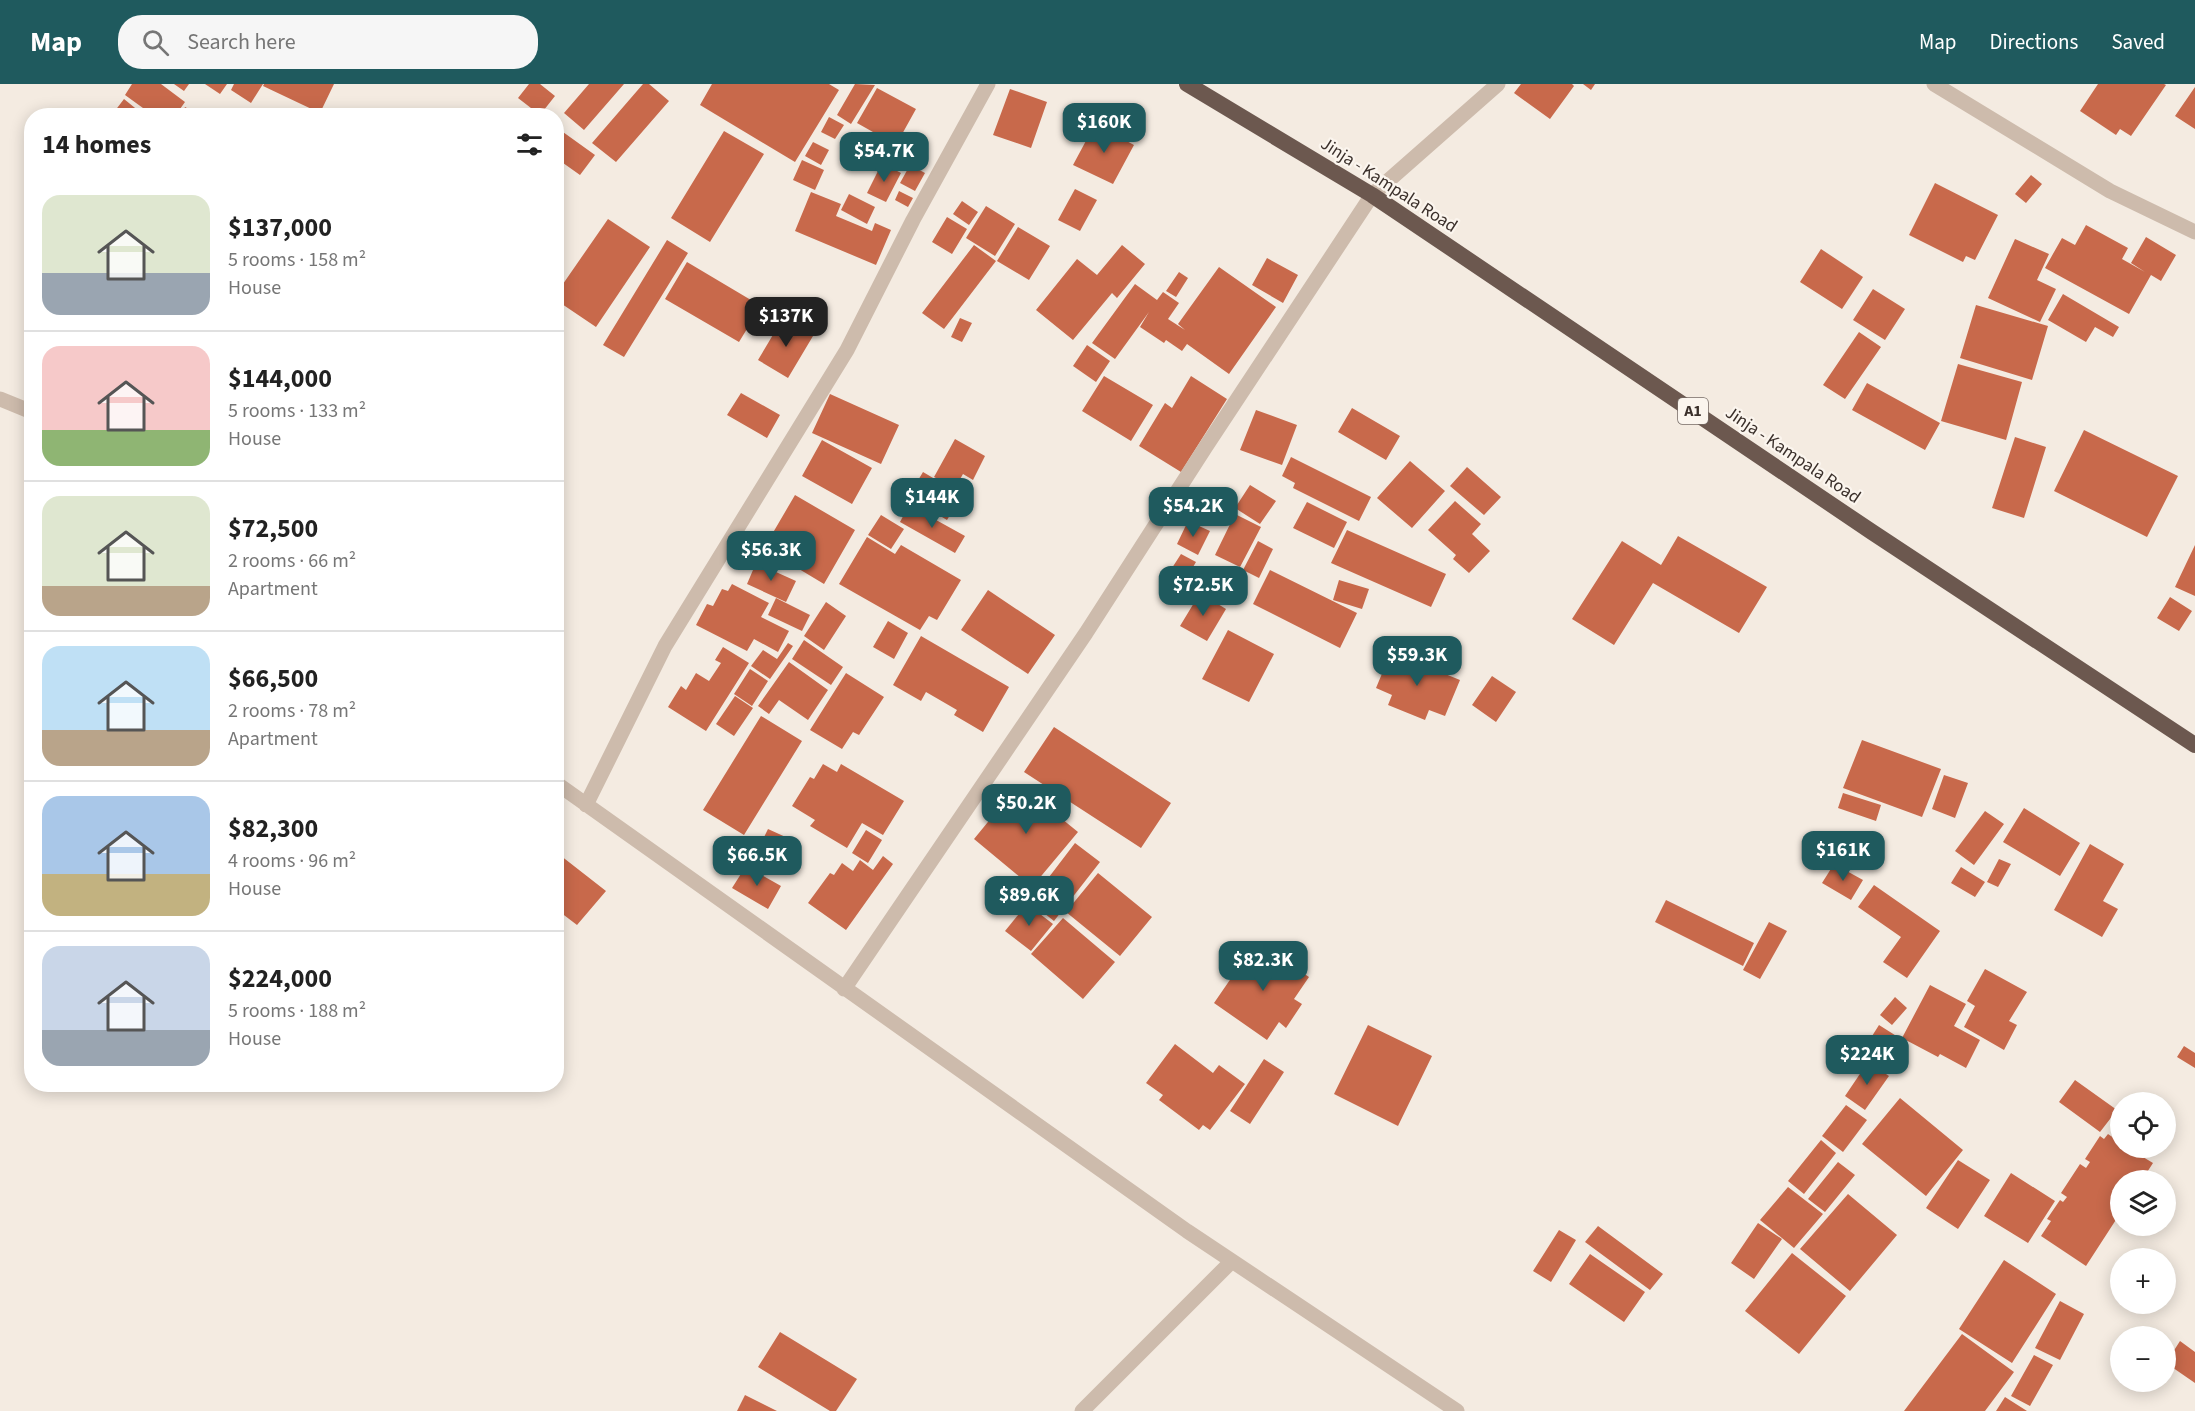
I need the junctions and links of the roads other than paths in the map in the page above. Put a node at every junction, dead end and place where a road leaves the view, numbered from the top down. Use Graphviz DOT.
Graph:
graph roads {
  1 [pos="988,84"];
  2 [pos="1187,84"];
  3 [pos="1498,84"];
  4 [pos="1934,84"];
  5 [pos="1372,195"];
  6 [pos="2195,232"];
  7 [pos="0,399"];
  8 [pos="24,409"];
  9 [pos="2195,745"];
  10 [pos="564,789"];
  11 [pos="586,805"];
  12 [pos="844,989"];
  13 [pos="1232,1262"];
  14 [pos="1082,1411"];
  15 [pos="1457,1411"];
  1 -- 11 [label="street"];
  2 -- 5 [label="highway, Jinja - Kampala Road / A1"];
  3 -- 5 [label="street"];
  4 -- 6 [label="street"];
  5 -- 9 [label="highway, Jinja - Kampala Road / A1"];
  5 -- 12 [label="street"];
  7 -- 8 [label="street"];
  10 -- 11 [label="street"];
  11 -- 12 [label="street"];
  12 -- 13 [label="street"];
  13 -- 14 [label="street"];
  13 -- 15 [label="street"];
}
